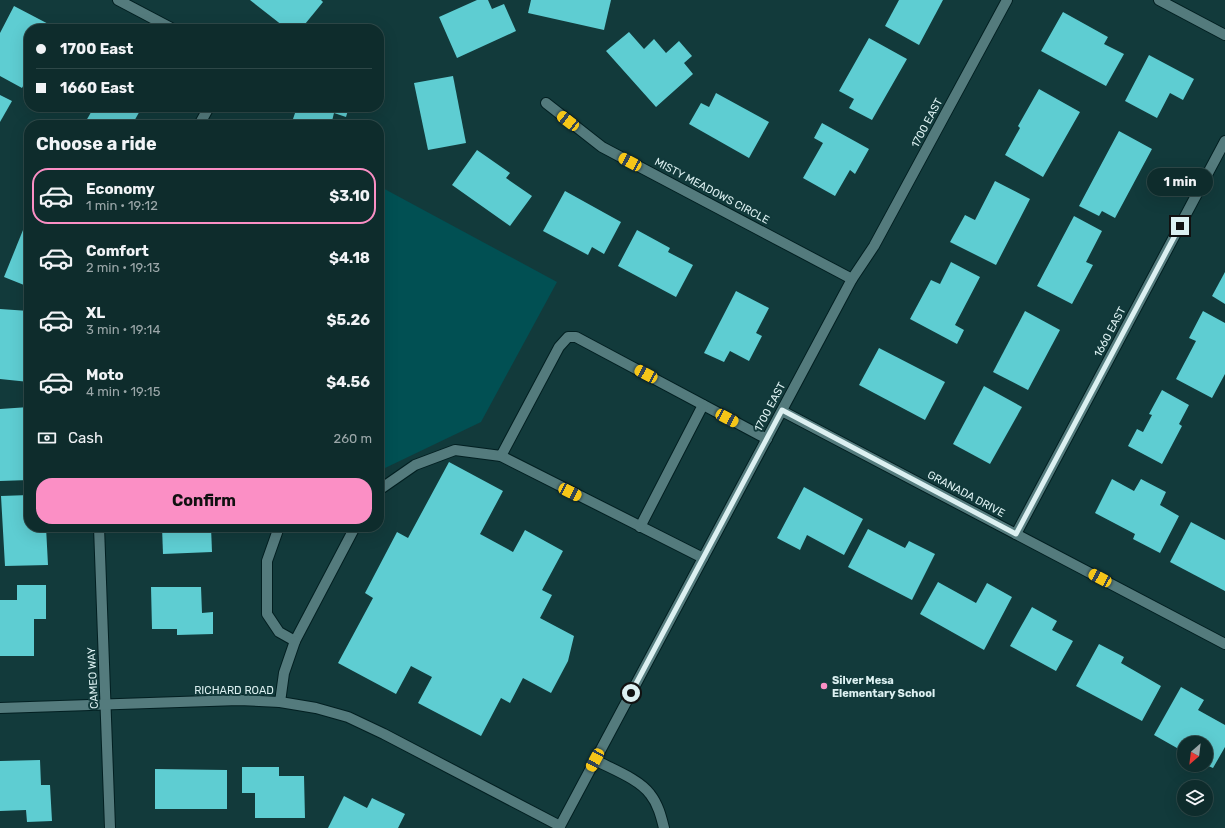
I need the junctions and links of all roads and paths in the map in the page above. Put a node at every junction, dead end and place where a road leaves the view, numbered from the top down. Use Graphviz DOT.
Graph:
graph roads {
  1 [pos="118,0"];
  2 [pos="1007,0"];
  3 [pos="1159,0"];
  4 [pos="164,24"];
  5 [pos="1225,35"];
  6 [pos="546,103"];
  7 [pos="1225,141"];
  8 [pos="852,279"];
  9 [pos="703,405"];
  10 [pos="782,410"];
  11 [pos="767,439"];
  12 [pos="501,456"];
  13 [pos="384,487"];
  14 [pos="640,527"];
  15 [pos="99,532"];
  16 [pos="277,532"];
  17 [pos="352,532"];
  18 [pos="1016,534"];
  19 [pos="703,558"];
  20 [pos="295,641"];
  21 [pos="1225,644"];
  22 [pos="280,702"];
  23 [pos="106,704"];
  24 [pos="0,708"];
  25 [pos="595,760"];
  26 [pos="560,827"];
  27 [pos="110,828"];
  28 [pos="664,828"];
  1 -- 4 [label="street"];
  2 -- 8 [label="street, 1700 EAST"];
  3 -- 5 [label="street"];
  6 -- 8 [label="street, MISTY MEADOWS CIRCLE"];
  7 -- 18 [label="street, 1660 EAST"];
  8 -- 10 [label="street, 1700 EAST"];
  9 -- 11 [label="street"];
  9 -- 12 [label="street"];
  9 -- 14 [label="street"];
  10 -- 11 [label="street, 1700 EAST"];
  10 -- 18 [label="street, GRANADA DRIVE"];
  11 -- 19 [label="street, 1700 EAST"];
  12 -- 13 [label="street"];
  12 -- 14 [label="street"];
  14 -- 19 [label="street"];
  15 -- 23 [label="street, CAMEO WAY"];
  16 -- 20 [label="street"];
  17 -- 20 [label="street"];
  18 -- 21 [label="street, GRANADA DRIVE"];
  19 -- 25 [label="street, 1700 EAST"];
  20 -- 22 [label="street"];
  22 -- 23 [label="street, RICHARD ROAD"];
  22 -- 26 [label="street, RICHARD ROAD"];
  23 -- 24 [label="street, RICHARD ROAD"];
  23 -- 27 [label="street, CAMEO WAY"];
  25 -- 26 [label="street, 1700 EAST"];
  25 -- 28 [label="street"];
}
